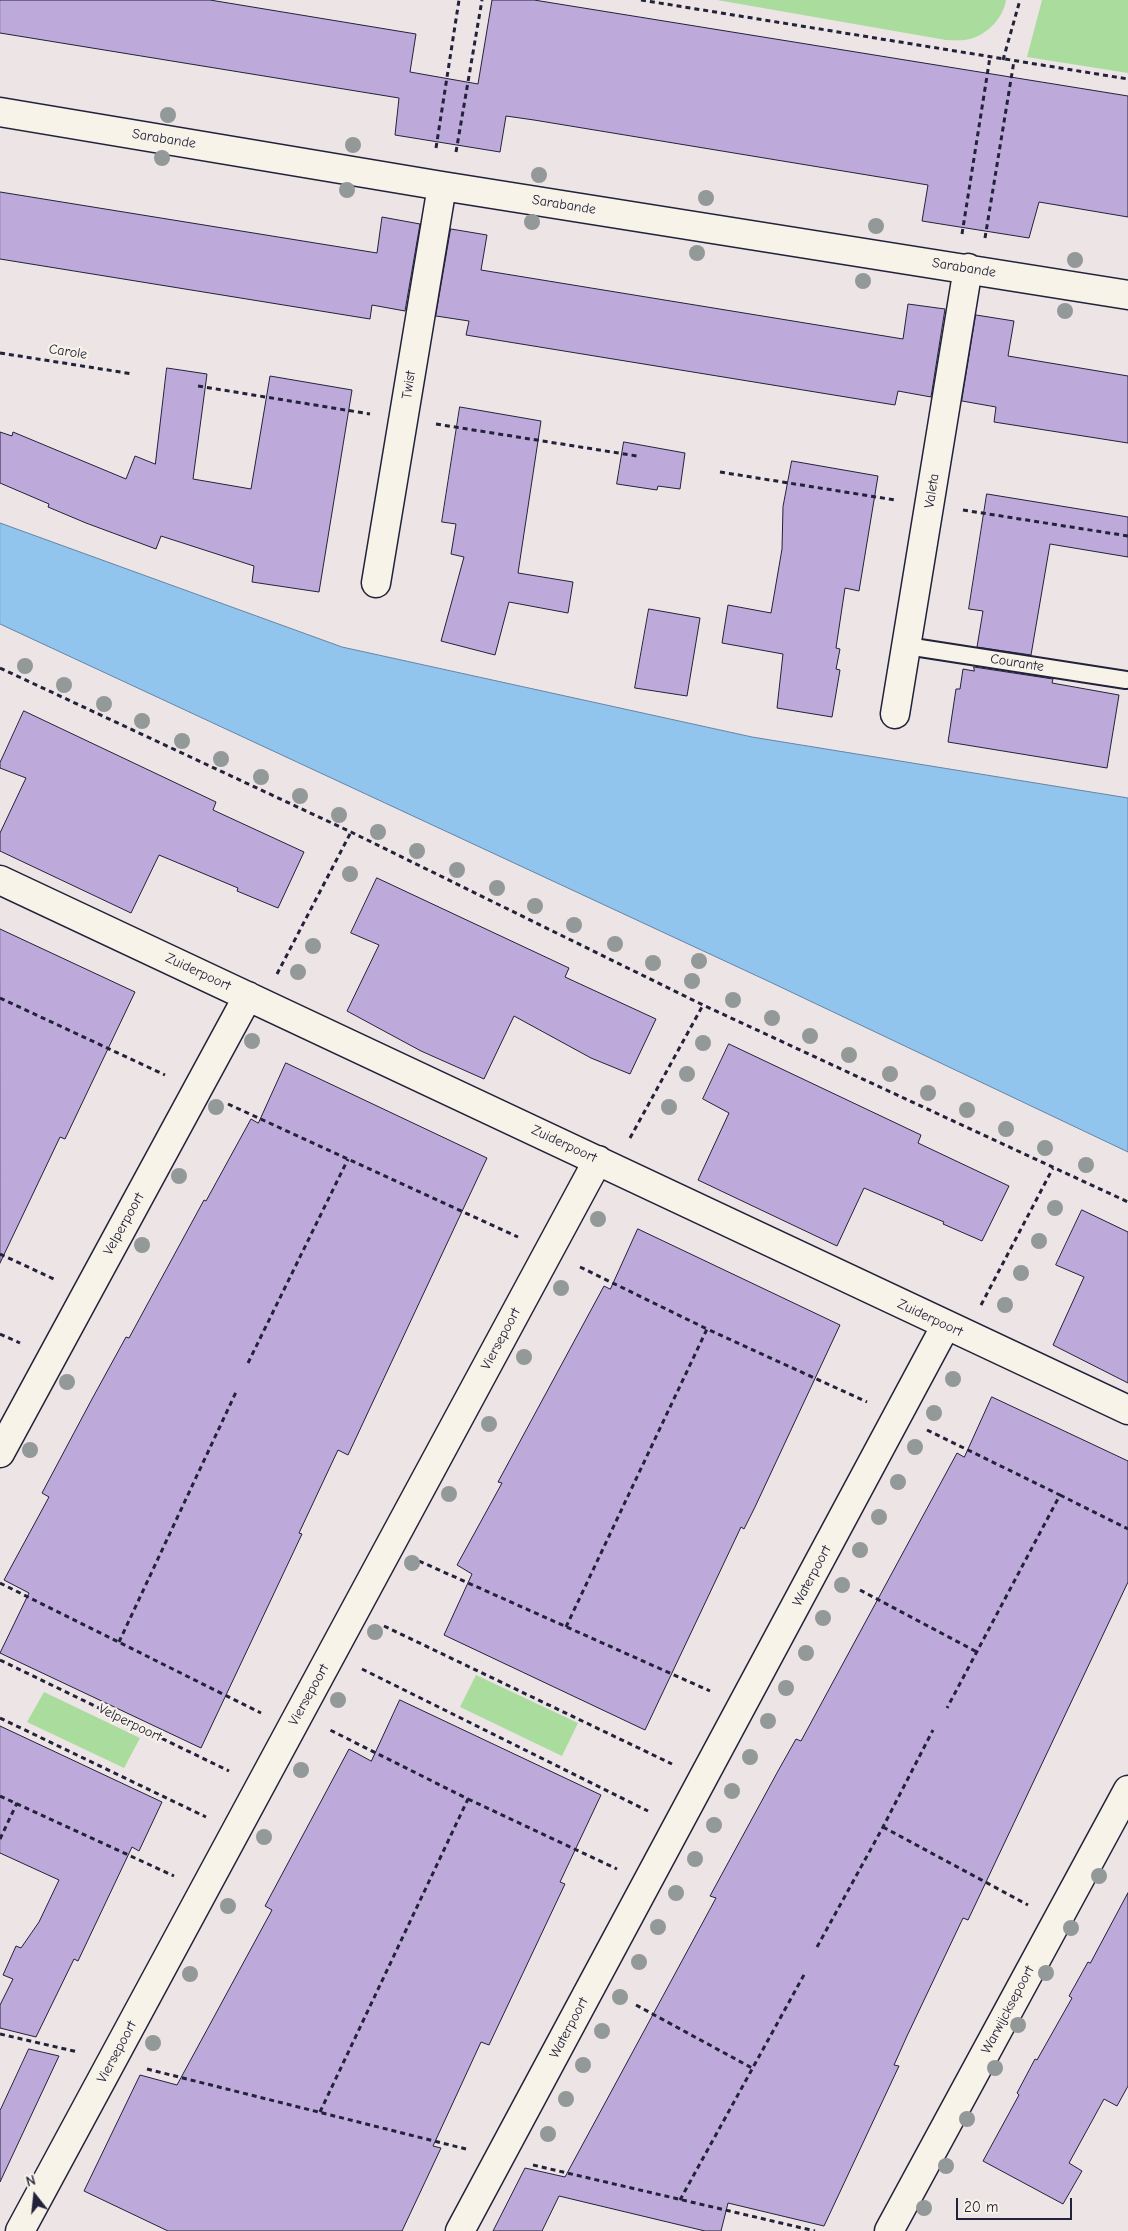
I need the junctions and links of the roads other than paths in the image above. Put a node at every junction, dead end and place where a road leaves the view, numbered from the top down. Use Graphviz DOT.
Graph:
graph roads {
  1 [pos="0,112"];
  2 [pos="442,186"];
  3 [pos="968,268"];
  4 [pos="1128,295"];
  5 [pos="376,583"];
  6 [pos="907,646"];
  7 [pos="1126,680"];
  8 [pos="895,714"];
  9 [pos="0,880"];
  10 [pos="255,999"];
  11 [pos="606,1163"];
  12 [pos="956,1330"];
  13 [pos="1128,1410"];
  14 [pos="0,1453"];
  15 [pos="1128,1790"];
  16 [pos="20,2231"];
  17 [pos="460,2231"];
  18 [pos="890,2231"];
  1 -- 2 [label="street, Sarabande"];
  2 -- 3 [label="street, Sarabande"];
  2 -- 5 [label="street, Twist"];
  3 -- 4 [label="street, Sarabande"];
  3 -- 6 [label="street, Valeta"];
  6 -- 7 [label="lane, Courante"];
  6 -- 8 [label="street, Valeta"];
  9 -- 10 [label="street, Zuiderpoort"];
  10 -- 11 [label="street, Zuiderpoort"];
  10 -- 14 [label="street, Velperpoort"];
  11 -- 12 [label="street, Zuiderpoort"];
  11 -- 16 [label="street, Viersepoort"];
  12 -- 13 [label="street, Zuiderpoort"];
  12 -- 17 [label="street, Waterpoort"];
  15 -- 18 [label="street, Warwijcksepoort"];
}
